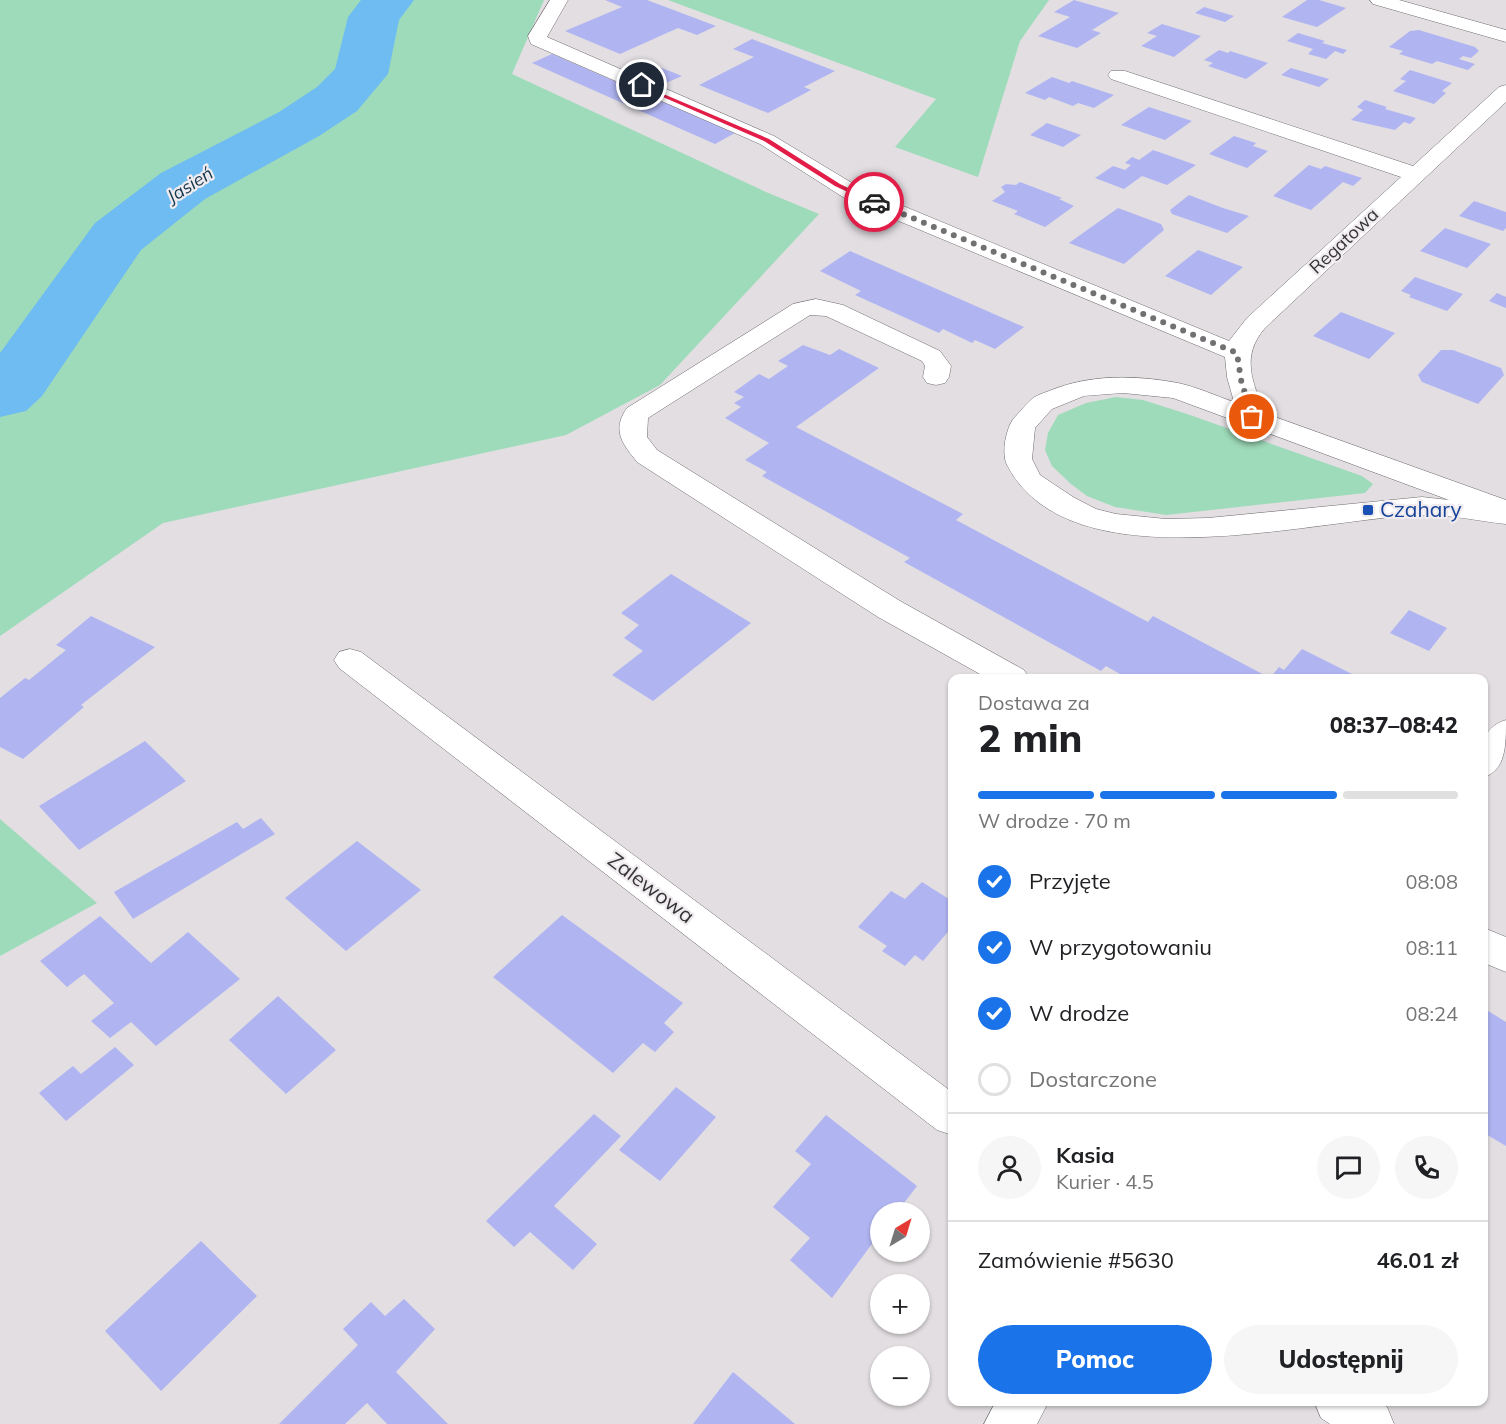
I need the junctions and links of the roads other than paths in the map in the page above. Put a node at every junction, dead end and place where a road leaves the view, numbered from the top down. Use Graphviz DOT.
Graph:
graph roads {
  1 [pos="559,0"];
  2 [pos="1379,0"];
  3 [pos="1506,36"];
  4 [pos="1118,75"];
  5 [pos="1506,91"];
  6 [pos="1415,174"];
  7 [pos="1237,353"];
  8 [pos="936,377"];
  9 [pos="1252,417"];
  10 [pos="1506,510"];
  11 [pos="1506,515"];
  12 [pos="350,660"];
  13 [pos="1006,674"];
  14 [pos="1506,733"];
  15 [pos="1488,758"];
  16 [pos="1488,946"];
  17 [pos="1506,956"];
  18 [pos="948,1113"];
  19 [pos="1021,1406"];
  20 [pos="1345,1406"];
  21 [pos="1008,1424"];
  22 [pos="1370,1424"];
  1 -- 7 [label="street"];
  2 -- 3 [label="street"];
  4 -- 6 [label="street"];
  5 -- 6 [label="street, Regatowa"];
  6 -- 7 [label="street, Regatowa"];
  7 -- 9 [label="street"];
  8 -- 13 [label="street"];
  9 -- 10 [label="street"];
  9 -- 11 [label="street"];
  12 -- 18 [label="street, Zalewowa"];
  14 -- 15 [label="street"];
  16 -- 17 [label="street"];
  19 -- 21 [label="street"];
  20 -- 22 [label="street"];
}
